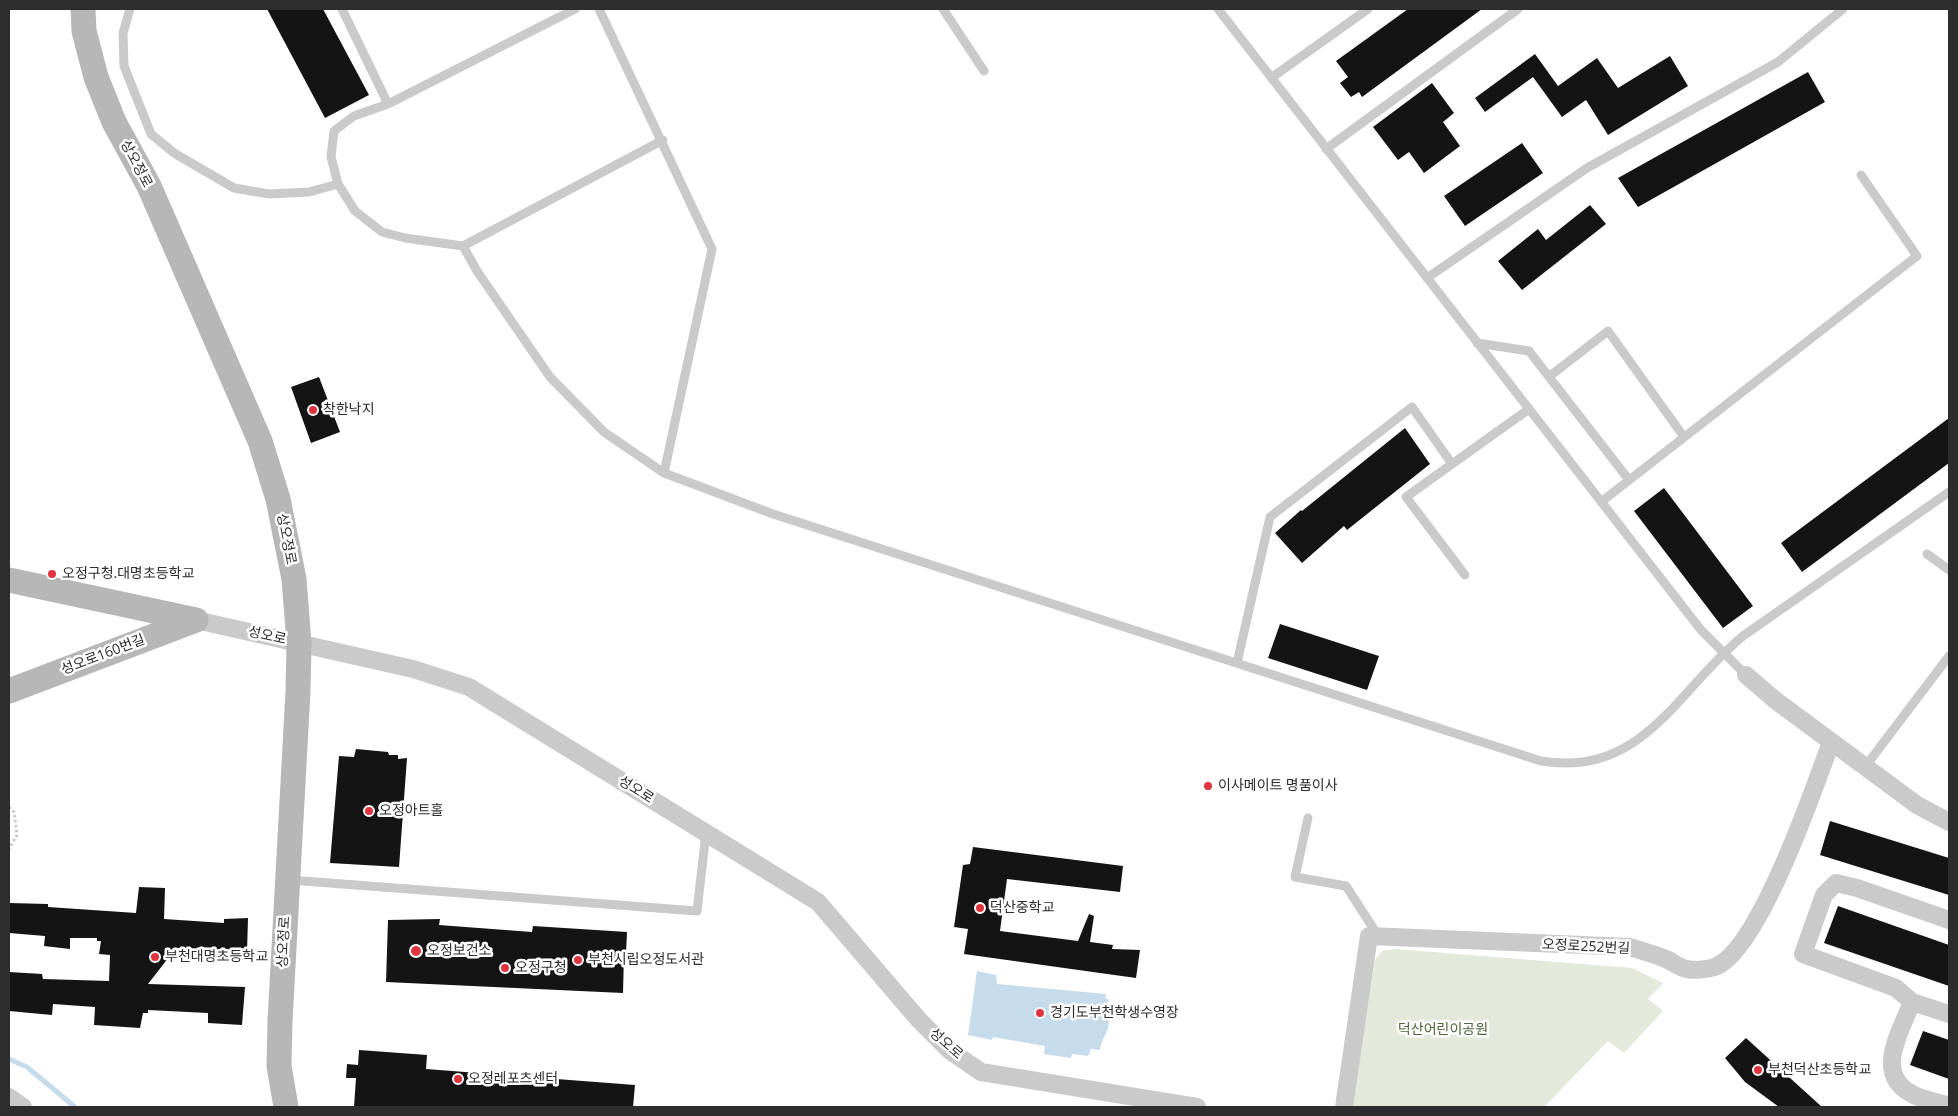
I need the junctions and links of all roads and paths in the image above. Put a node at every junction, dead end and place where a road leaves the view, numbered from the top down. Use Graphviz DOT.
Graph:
graph roads {
  1 [pos="83,9"];
  2 [pos="130,9"];
  3 [pos="342,9"];
  4 [pos="575,9"];
  5 [pos="599,9"];
  6 [pos="944,9"];
  7 [pos="1218,9"];
  8 [pos="1368,9"];
  9 [pos="1518,9"];
  10 [pos="1843,9"];
  11 [pos="984,71"];
  12 [pos="1271,78"];
  13 [pos="388,104"];
  14 [pos="663,140"];
  15 [pos="1326,149"];
  16 [pos="1861,175"];
  17 [pos="338,184"];
  18 [pos="462,246"];
  19 [pos="1427,278"];
  20 [pos="1477,343"];
  21 [pos="1550,376"];
  22 [pos="1529,409"];
  23 [pos="1684,437"];
  24 [pos="1452,464"];
  25 [pos="664,473"];
  26 [pos="1629,480"];
  27 [pos="1949,492"];
  28 [pos="1601,502"];
  29 [pos="1927,554"];
  30 [pos="1949,570"];
  31 [pos="1465,575"];
  32 [pos="9,580"];
  33 [pos="196,620"];
  34 [pos="299,643"];
  35 [pos="1723,652"];
  36 [pos="1949,656"];
  37 [pos="1236,663"];
  38 [pos="1746,675"];
  39 [pos="9,691"];
  40 [pos="1831,742"];
  41 [pos="1865,767"];
  42 [pos="9,807"];
  43 [pos="1308,818"];
  44 [pos="1949,822"];
  45 [pos="706,833"];
  46 [pos="9,849"];
  47 [pos="287,880"];
  48 [pos="1949,920"];
  49 [pos="1379,938"];
  50 [pos="1912,1002"];
  51 [pos="1949,1014"];
  52 [pos="9,1097"];
  53 [pos="1949,1106"];
  54 [pos="23,1107"];
  55 [pos="286,1107"];
  56 [pos="1197,1107"];
  57 [pos="1344,1107"];
  1 -- 34 [label="street, 상오정로"];
  2 -- 17 [label="lane"];
  3 -- 13 [label="lane"];
  4 -- 13 [label="lane"];
  5 -- 14 [label="lane"];
  6 -- 11 [label="lane"];
  7 -- 12 [label="lane"];
  8 -- 12 [label="lane"];
  9 -- 15 [label="lane"];
  10 -- 19 [label="lane"];
  12 -- 15 [label="lane"];
  13 -- 17 [label="lane"];
  14 -- 18 [label="lane"];
  14 -- 25 [label="lane"];
  15 -- 19 [label="lane"];
  16 -- 23 [label="lane"];
  17 -- 18 [label="lane"];
  18 -- 25 [label="lane"];
  19 -- 20 [label="lane"];
  20 -- 21 [label="lane"];
  20 -- 22 [label="lane"];
  21 -- 23 [label="lane"];
  21 -- 26 [label="lane"];
  22 -- 24 [label="lane"];
  22 -- 28 [label="lane"];
  23 -- 26 [label="lane"];
  24 -- 31 [label="lane"];
  24 -- 37 [label="lane"];
  25 -- 37 [label="lane"];
  26 -- 28 [label="lane"];
  27 -- 35 [label="lane"];
  28 -- 35 [label="lane"];
  29 -- 30 [label="lane"];
  32 -- 33 [label="street, 성오로"];
  33 -- 34 [label="street, 성오로"];
  33 -- 39 [label="street, 성오로160번길"];
  34 -- 45 [label="street, 성오로"];
  34 -- 47 [label="street, 상오정로"];
  35 -- 37 [label="lane"];
  35 -- 38 [label="lane"];
  36 -- 41 [label="lane"];
  38 -- 40 [label="street"];
  40 -- 41 [label="street"];
  40 -- 49 [label="street, 오정로252번길"];
  41 -- 44 [label="street"];
  42 -- 46 [label="path"];
  43 -- 49 [label="lane"];
  45 -- 47 [label="lane"];
  45 -- 56 [label="street, 성오로"];
  47 -- 55 [label="street, 상오정로"];
  48 -- 50 [label="street"];
  49 -- 57 [label="street"];
  50 -- 51 [label="street"];
  50 -- 53 [label="street"];
  52 -- 54 [label="street"];
}
